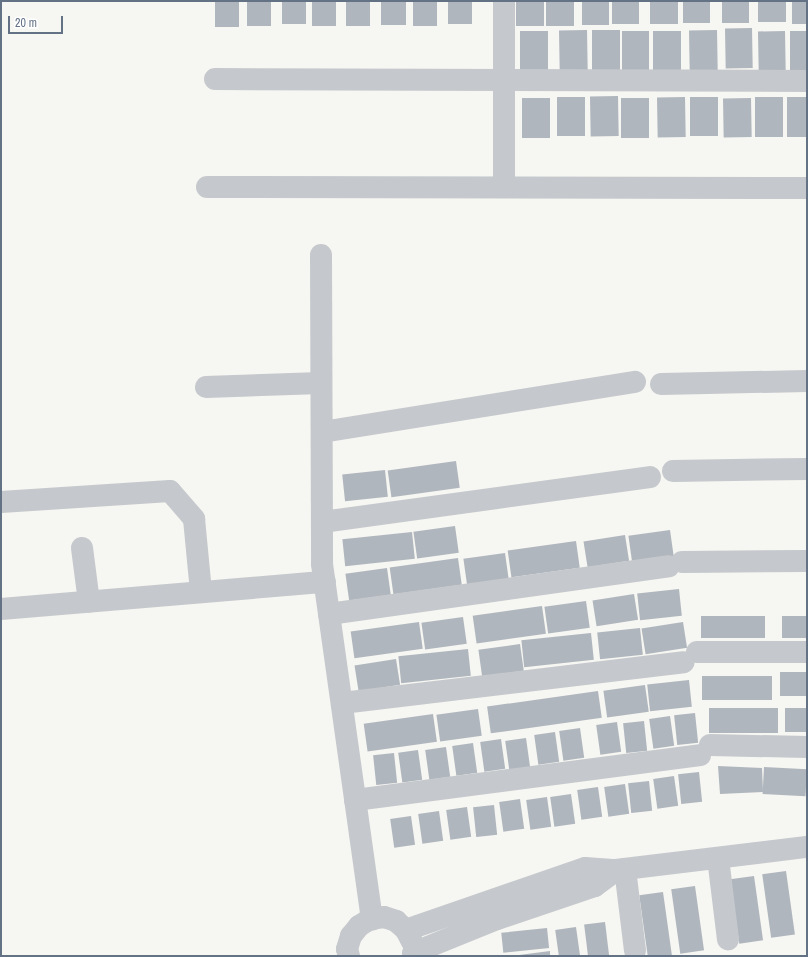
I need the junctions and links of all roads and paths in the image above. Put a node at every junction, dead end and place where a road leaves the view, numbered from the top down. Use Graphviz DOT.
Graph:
graph roads {
  1 [pos="504,1"];
  2 [pos="216,79"];
  3 [pos="504,79"];
  4 [pos="807,81"];
  5 [pos="207,187"];
  6 [pos="504,187"];
  7 [pos="807,188"];
  8 [pos="321,255"];
  9 [pos="807,381"];
  10 [pos="635,382"];
  11 [pos="321,383"];
  12 [pos="661,384"];
  13 [pos="206,387"];
  14 [pos="322,432"];
  15 [pos="807,469"];
  16 [pos="673,471"];
  17 [pos="650,477"];
  18 [pos="1,502"];
  19 [pos="322,522"];
  20 [pos="82,548"];
  21 [pos="807,561"];
  22 [pos="325,582"];
  23 [pos="201,592"];
  24 [pos="89,602"];
  25 [pos="1,609"];
  26 [pos="329,614"];
  27 [pos="807,652"];
  28 [pos="342,703"];
  29 [pos="807,747"];
  30 [pos="355,800"];
  31 [pos="807,847"];
  32 [pos="718,858"];
  33 [pos="620,870"];
  34 [pos="494,910"];
  35 [pos="372,918"];
  36 [pos="406,930"];
  37 [pos="728,939"];
  38 [pos="635,950"];
  39 [pos="413,954"];
  40 [pos="349,956"];
  1 -- 3 [label="street"];
  2 -- 3 [label="street"];
  3 -- 4 [label="street"];
  3 -- 6 [label="street"];
  5 -- 6 [label="street"];
  6 -- 7 [label="street"];
  8 -- 11 [label="street"];
  9 -- 12 [label="street"];
  10 -- 14 [label="street"];
  11 -- 13 [label="street"];
  11 -- 14 [label="street"];
  14 -- 19 [label="street"];
  15 -- 16 [label="street"];
  17 -- 19 [label="street"];
  18 -- 23 [label="street"];
  19 -- 22 [label="street"];
  20 -- 24 [label="street"];
  21 -- 26 [label="street"];
  22 -- 23 [label="street"];
  22 -- 26 [label="street"];
  23 -- 24 [label="street"];
  24 -- 25 [label="street"];
  26 -- 28 [label="street"];
  27 -- 28 [label="street"];
  28 -- 30 [label="street"];
  29 -- 30 [label="street"];
  30 -- 35 [label="street"];
  31 -- 32 [label="street"];
  32 -- 33 [label="street"];
  32 -- 37 [label="street"];
  33 -- 34 [label="street"];
  33 -- 38 [label="street"];
  34 -- 36 [label="street"];
  34 -- 39 [label="street"];
  35 -- 36 [label="street"];
  35 -- 40 [label="street"];
  36 -- 39 [label="street"];
}
